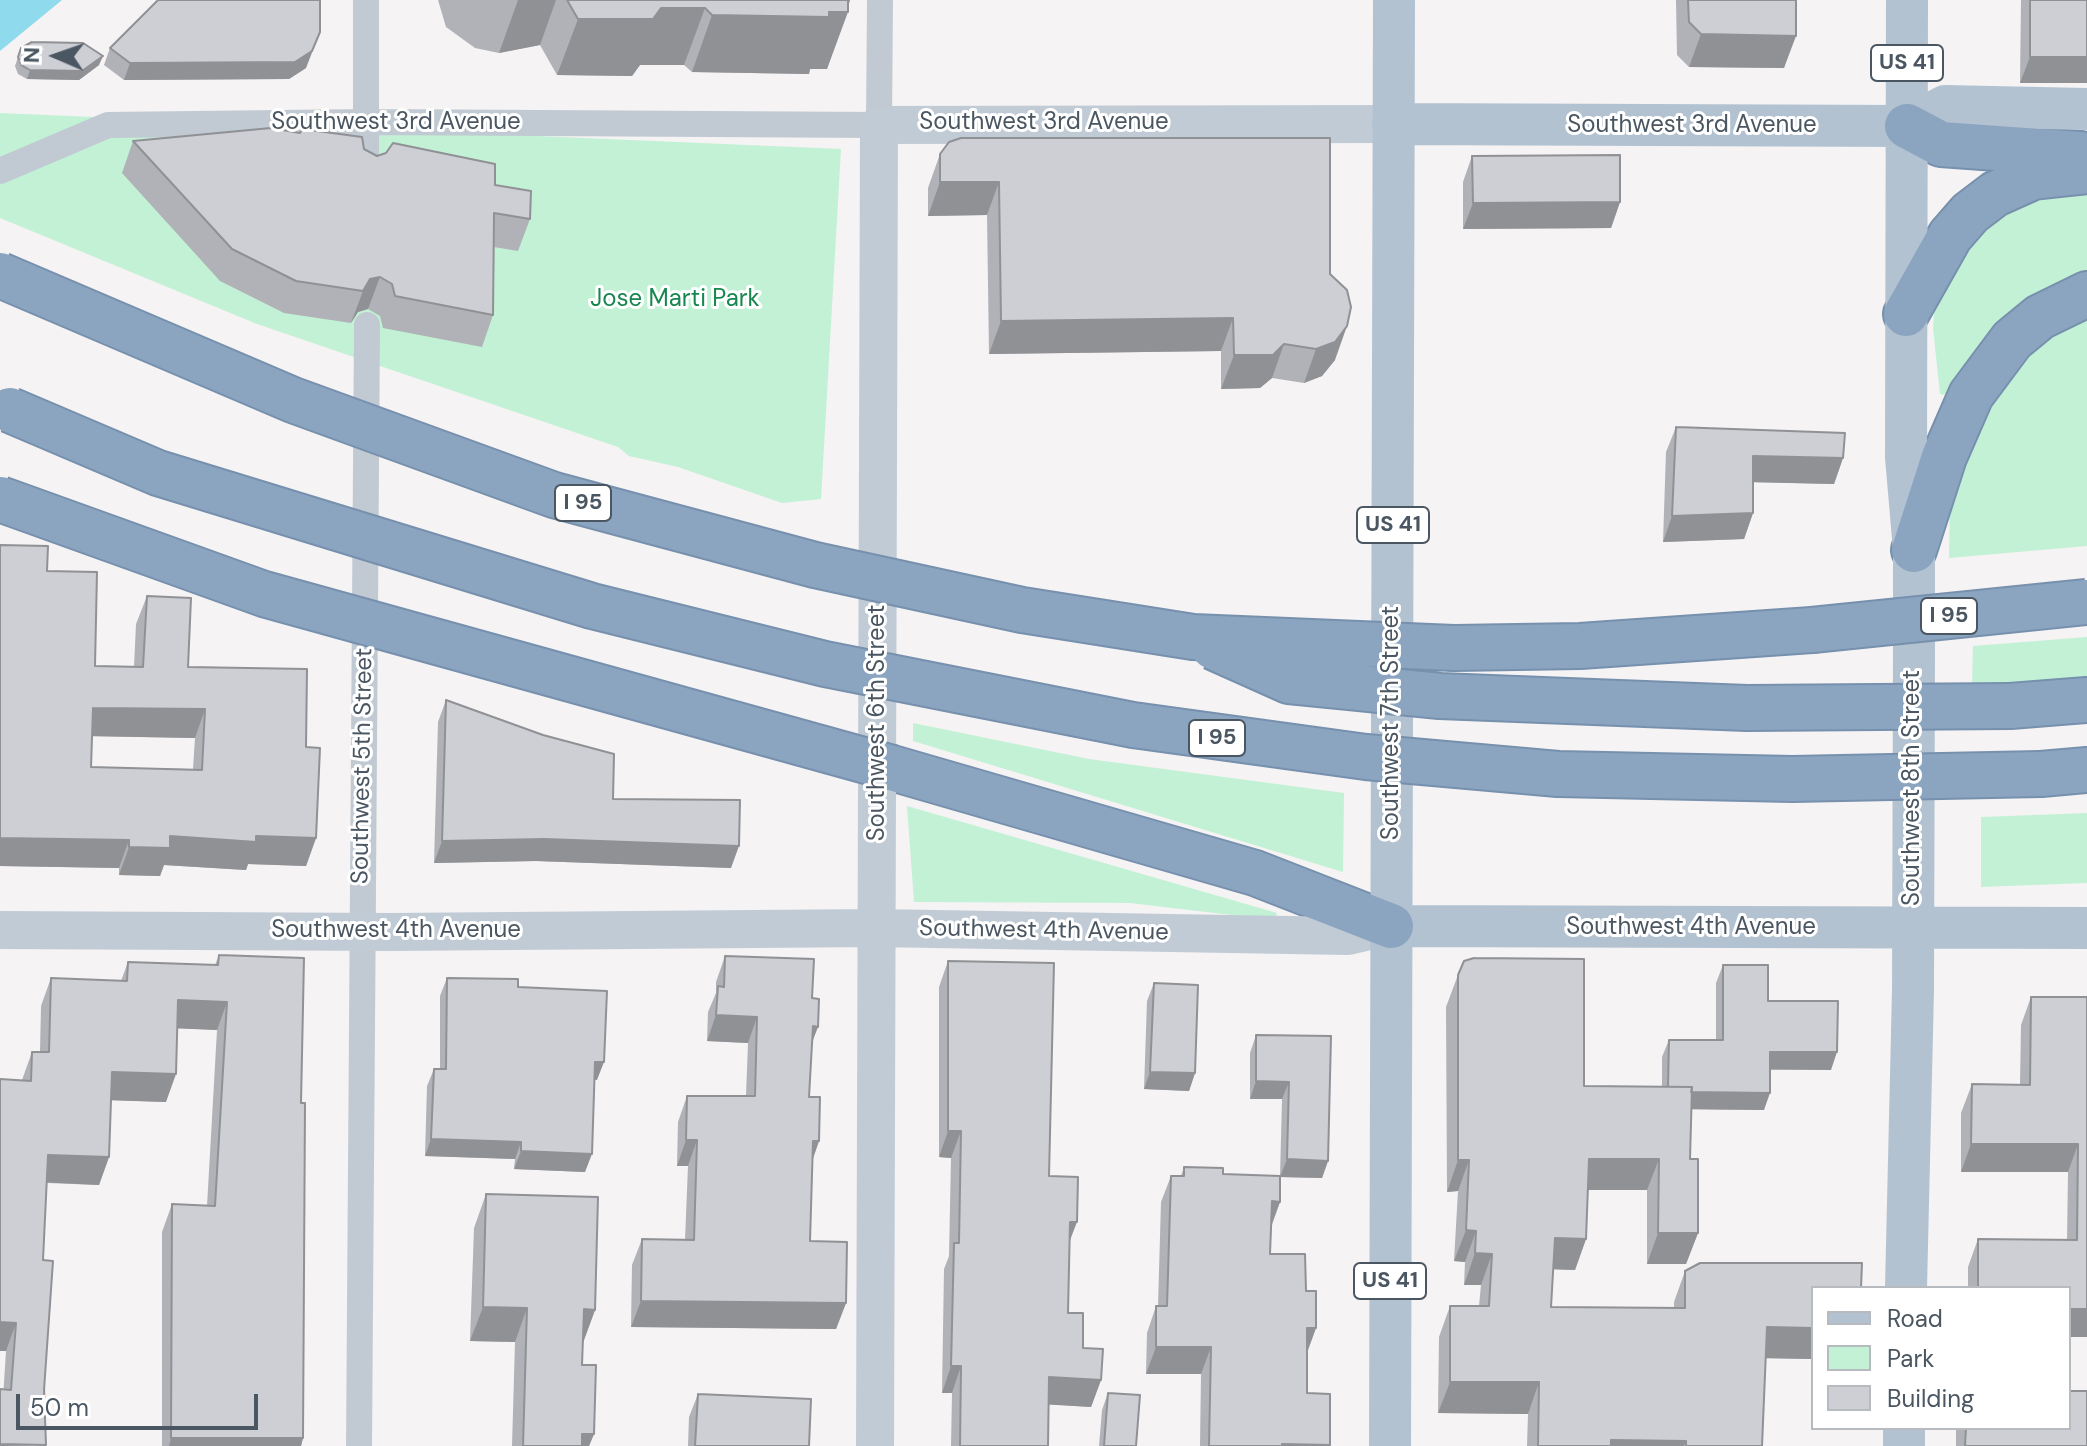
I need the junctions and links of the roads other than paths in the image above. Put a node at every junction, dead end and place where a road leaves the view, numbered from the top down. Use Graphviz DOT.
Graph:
graph roads {
  1 [pos="366,0"];
  2 [pos="880,0"];
  3 [pos="1394,0"];
  4 [pos="1907,0"];
  5 [pos="2087,109"];
  6 [pos="367,122"];
  7 [pos="1393,124"];
  8 [pos="879,125"];
  9 [pos="1907,126"];
  10 [pos="2087,155"];
  11 [pos="2,169"];
  12 [pos="2087,171"];
  13 [pos="366,172"];
  14 [pos="0,275"];
  15 [pos="2087,294"];
  16 [pos="1906,314"];
  17 [pos="367,325"];
  18 [pos="0,406"];
  19 [pos="0,499"];
  20 [pos="1914,550"];
  21 [pos="2087,602"];
  22 [pos="1193,637"];
  23 [pos="2087,700"];
  24 [pos="2087,770"];
  25 [pos="1391,926"];
  26 [pos="876,928"];
  27 [pos="2087,928"];
  28 [pos="1913,929"];
  29 [pos="0,930"];
  30 [pos="361,932"];
  31 [pos="1906,1286"];
  32 [pos="359,1446"];
  33 [pos="875,1446"];
  34 [pos="1390,1446"];
  1 -- 6 [label="street"];
  2 -- 8 [label="street, Southwest 6th Street"];
  3 -- 7 [label="main road, Southwest 7th Street / US 41"];
  4 -- 9 [label="main road, Southwest 8th Street / US 41"];
  5 -- 9 [label="main road, Southwest 3rd Avenue"];
  6 -- 8 [label="street, Southwest 3rd Avenue"];
  6 -- 11 [label="street, Southwest 3rd Avenue"];
  6 -- 13 [label="street"];
  7 -- 8 [label="street, Southwest 3rd Avenue"];
  7 -- 9 [label="main road, Southwest 3rd Avenue"];
  7 -- 25 [label="main road, Southwest 7th Street / US 41"];
  8 -- 26 [label="street, Southwest 6th Street"];
  9 -- 10 [label="highway"];
  9 -- 16 [label="main road, Southwest 8th Street / US 41"];
  12 -- 16 [label="highway"];
  14 -- 22 [label="highway, I 95, bridge"];
  15 -- 20 [label="highway"];
  16 -- 20 [label="main road, Southwest 8th Street / US 41"];
  17 -- 30 [label="street, Southwest 5th Street"];
  18 -- 24 [label="highway, I 95, bridge"];
  19 -- 25 [label="highway, bridge"];
  20 -- 28 [label="main road, Southwest 8th Street / US 41"];
  21 -- 22 [label="highway, I 95, bridge"];
  22 -- 23 [label="highway, bridge"];
  25 -- 26 [label="street, Southwest 4th Avenue"];
  25 -- 28 [label="main road, Southwest 4th Avenue"];
  25 -- 34 [label="main road, Southwest 7th Street / US 41"];
  26 -- 30 [label="street, Southwest 4th Avenue"];
  26 -- 33 [label="street, Southwest 6th Street"];
  27 -- 28 [label="main road, Southwest 4th Avenue"];
  28 -- 31 [label="main road, Southwest 8th Street / US 41"];
  29 -- 30 [label="street, Southwest 4th Avenue"];
  30 -- 32 [label="street, Southwest 5th Street"];
}
